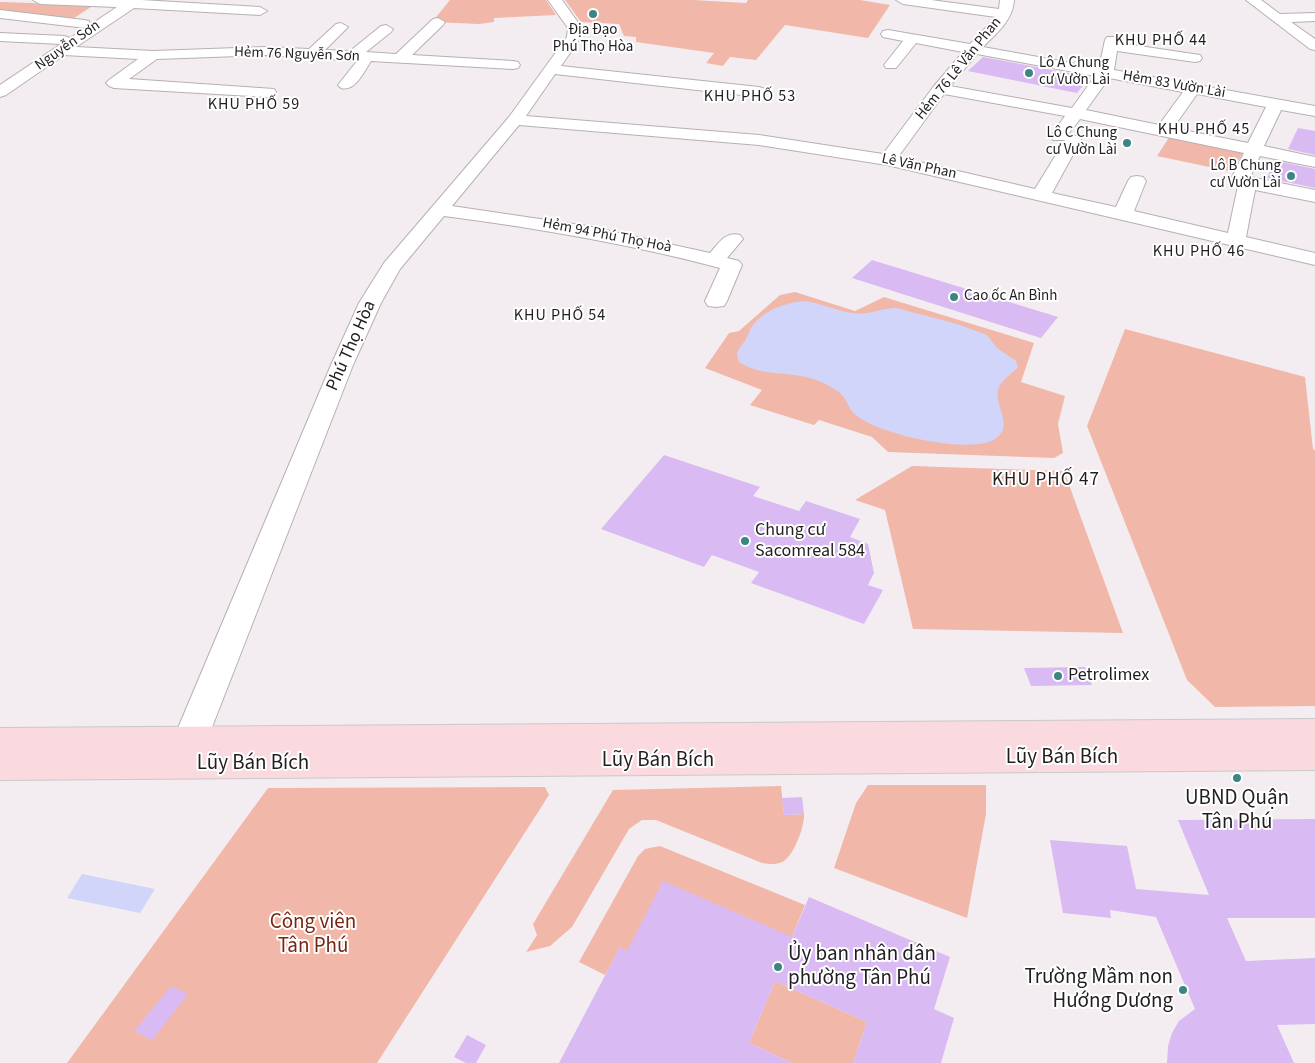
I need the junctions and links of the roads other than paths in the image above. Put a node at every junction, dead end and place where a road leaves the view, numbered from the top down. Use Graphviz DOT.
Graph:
graph roads {
  1 [pos="40,0"];
  2 [pos="232,0"];
  3 [pos="555,0"];
  4 [pos="903,0"];
  5 [pos="1253,0"];
  6 [pos="126,1"];
  7 [pos="1006,7"];
  8 [pos="220,8"];
  9 [pos="260,11"];
  10 [pos="0,14"];
  11 [pos="1315,17"];
  12 [pos="1278,18"];
  13 [pos="438,22"];
  14 [pos="84,24"];
  15 [pos="341,27"];
  16 [pos="386,29"];
  17 [pos="972,30"];
  18 [pos="888,34"];
  19 [pos="988,34"];
  20 [pos="0,37"];
  21 [pos="912,38"];
  22 [pos="62,45"];
  23 [pos="1315,46"];
  24 [pos="974,48"];
  25 [pos="313,53"];
  26 [pos="360,57"];
  27 [pos="400,58"];
  28 [pos="1195,58"];
  29 [pos="153,63"];
  30 [pos="891,65"];
  31 [pos="199,66"];
  32 [pos="513,66"];
  33 [pos="217,68"];
  34 [pos="551,69"];
  35 [pos="953,72"];
  36 [pos="1106,72"];
  37 [pos="972,76"];
  38 [pos="0,84"];
  39 [pos="346,84"];
  40 [pos="1194,88"];
  41 [pos="940,90"];
  42 [pos="0,92"];
  43 [pos="268,92"];
  44 [pos="759,92"];
  45 [pos="1066,96"];
  46 [pos="1276,104"];
  47 [pos="1080,106"];
  48 [pos="1315,111"];
  49 [pos="515,120"];
  50 [pos="1163,131"];
  51 [pos="1254,150"];
  52 [pos="887,160"];
  53 [pos="1315,162"];
  54 [pos="1244,179"];
  55 [pos="1137,181"];
  56 [pos="1041,195"];
  57 [pos="1315,196"];
  58 [pos="441,210"];
  59 [pos="1123,214"];
  60 [pos="733,239"];
  61 [pos="1236,241"];
  62 [pos="1315,259"];
  63 [pos="714,260"];
  64 [pos="716,301"];
  65 [pos="1315,732"];
  66 [pos="190,740"];
  67 [pos="0,741"];
  68 [pos="1315,756"];
  69 [pos="0,766"];
  1 -- 6 [label="street"];
  2 -- 8 [label="street"];
  3 -- 34 [label="street, Phú Thọ Hòa"];
  4 -- 7 [label="street"];
  5 -- 12 [label="street"];
  6 -- 8 [label="street"];
  6 -- 14 [label="street, Nguyễn Sơn"];
  6 -- 22 [label="street, Nguyễn Sơn"];
  7 -- 19 [label="street, Hẻm 76 Lê Văn Phan"];
  8 -- 9 [label="street"];
  10 -- 14 [label="street"];
  11 -- 12 [label="street"];
  12 -- 23 [label="street"];
  13 -- 27 [label="street"];
  14 -- 22 [label="street, Nguyễn Sơn"];
  15 -- 25 [label="street"];
  16 -- 26 [label="street"];
  17 -- 19 [label="street"];
  18 -- 21 [label="street, Hẻm 83 Vườn Lài"];
  19 -- 24 [label="street, Hẻm 76 Lê Văn Phan"];
  20 -- 22 [label="street, Hẻm 76 Nguyễn Sơn"];
  21 -- 24 [label="street, Hẻm 83 Vườn Lài"];
  21 -- 30 [label="street"];
  22 -- 29 [label="street, Hẻm 76 Nguyễn Sơn"];
  22 -- 38 [label="street, Nguyễn Sơn"];
  22 -- 42 [label="street, Nguyễn Sơn"];
  24 -- 35 [label="street, Hẻm 76 Lê Văn Phan"];
  24 -- 36 [label="street, Hẻm 83 Vườn Lài"];
  25 -- 26 [label="street, Hẻm 76 Nguyễn Sơn"];
  25 -- 29 [label="street, Hẻm 76 Nguyễn Sơn"];
  26 -- 27 [label="street, Hẻm 76 Nguyễn Sơn"];
  26 -- 39 [label="street"];
  27 -- 32 [label="street, Hẻm 76 Nguyễn Sơn"];
  28 -- 36 [label="street"];
  29 -- 43 [label="street"];
  31 -- 33 [label="street"];
  34 -- 44 [label="street"];
  34 -- 49 [label="street, Phú Thọ Hòa"];
  35 -- 37 [label="street"];
  35 -- 41 [label="street, Hẻm 76 Lê Văn Phan"];
  36 -- 40 [label="street, Hẻm 83 Vườn Lài"];
  36 -- 47 [label="street"];
  40 -- 46 [label="street, Hẻm 83 Vườn Lài"];
  40 -- 50 [label="street"];
  41 -- 47 [label="street"];
  41 -- 52 [label="street, Hẻm 76 Lê Văn Phan"];
  45 -- 47 [label="street"];
  46 -- 48 [label="street, Hẻm 83 Vườn Lài"];
  46 -- 51 [label="street"];
  47 -- 50 [label="street"];
  47 -- 56 [label="street"];
  49 -- 52 [label="street, Lê Văn Phan"];
  49 -- 58 [label="street, Phú Thọ Hòa"];
  50 -- 51 [label="street"];
  51 -- 53 [label="street"];
  51 -- 54 [label="street"];
  52 -- 56 [label="street, Lê Văn Phan"];
  54 -- 57 [label="street"];
  54 -- 61 [label="street"];
  55 -- 59 [label="street"];
  56 -- 59 [label="street, Lê Văn Phan"];
  58 -- 63 [label="street, Hẻm 94 Phú Thọ Hoà"];
  58 -- 66 [label="street, Phú Thọ Hòa"];
  59 -- 61 [label="street, Lê Văn Phan"];
  60 -- 63 [label="street"];
  61 -- 62 [label="street, Lê Văn Phan"];
  63 -- 64 [label="street, Hẻm 94 Phú Thọ Hoà"];
  65 -- 66 [label="main road, Lũy Bán Bích"];
  66 -- 67 [label="main road, Lũy Bán Bích"];
  68 -- 69 [label="main road, Lũy Bán Bích"];
}
